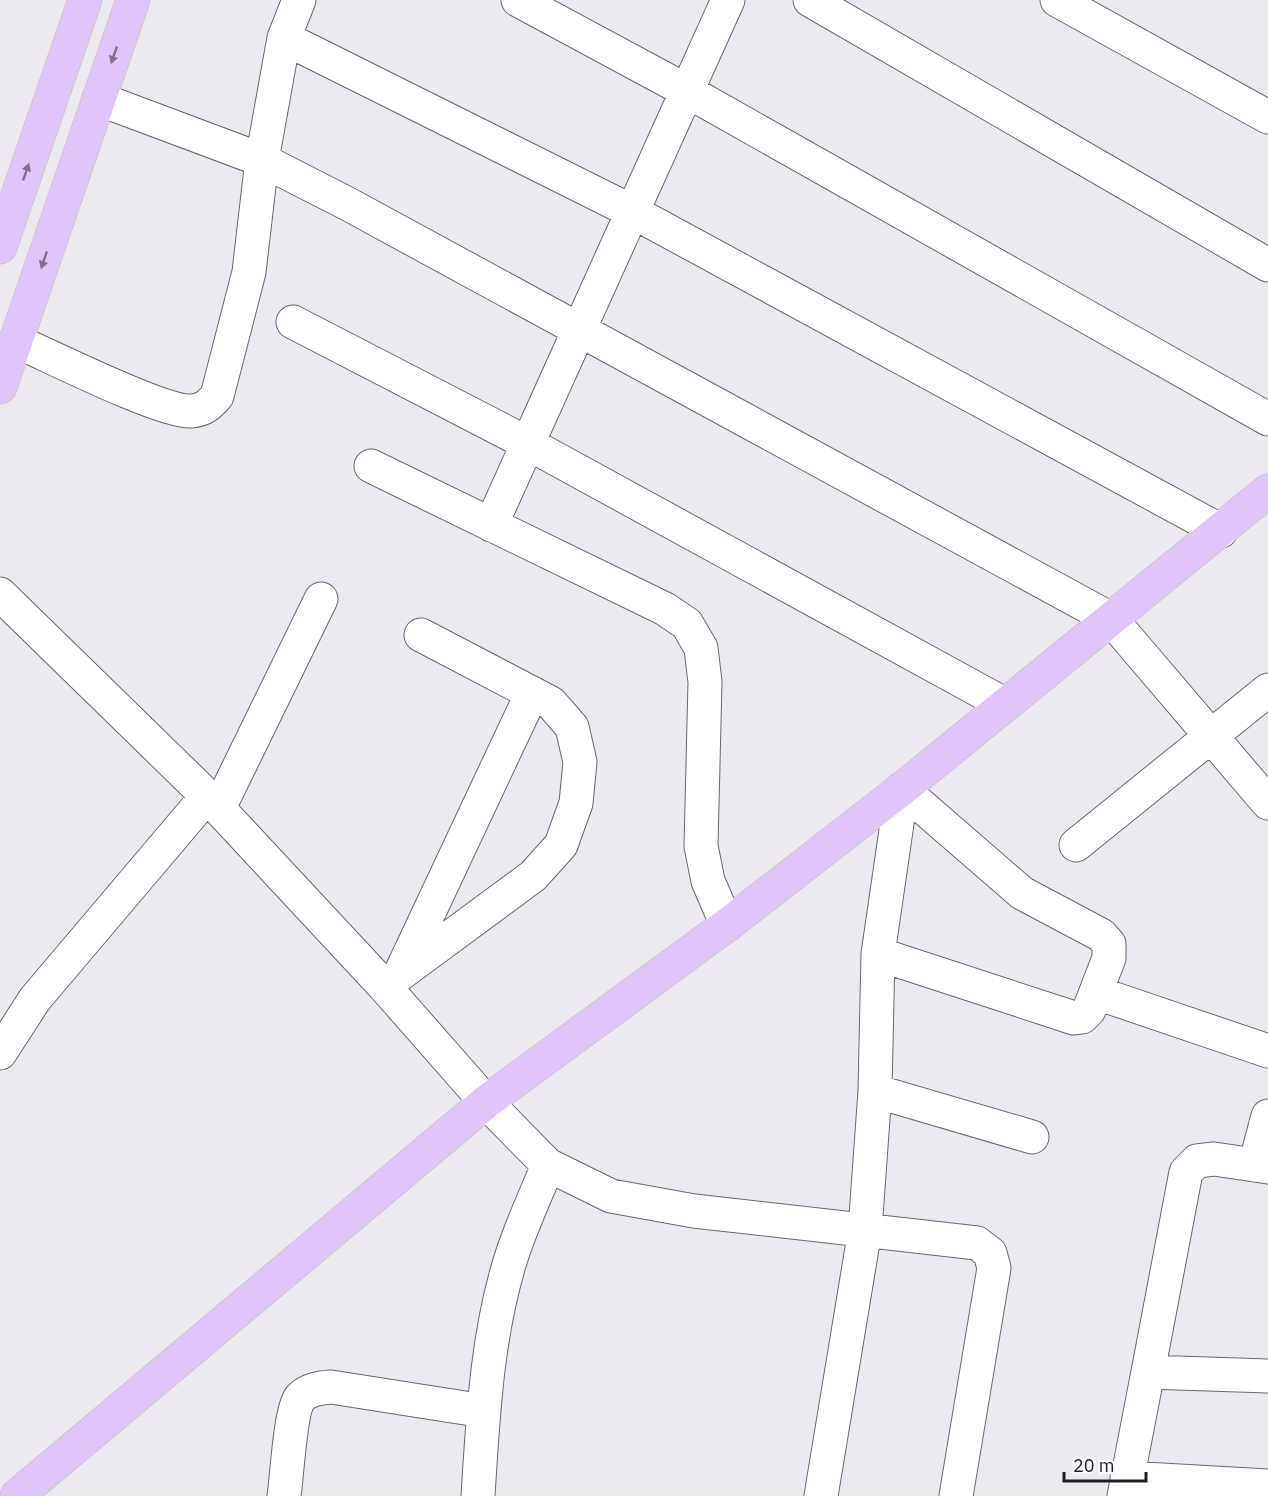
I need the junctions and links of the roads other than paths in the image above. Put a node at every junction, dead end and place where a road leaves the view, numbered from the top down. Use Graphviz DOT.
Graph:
graph roads {
  1 [pos="85,0"];
  2 [pos="133,0"];
  3 [pos="299,0"];
  4 [pos="518,0"];
  5 [pos="728,0"];
  6 [pos="810,0"];
  7 [pos="1057,0"];
  8 [pos="284,38"];
  9 [pos="687,91"];
  10 [pos="99,99"];
  11 [pos="1268,117"];
  12 [pos="262,160"];
  13 [pos="633,212"];
  14 [pos="12,213"];
  15 [pos="55,226"];
  16 [pos="0,247"];
  17 [pos="1268,265"];
  18 [pos="293,322"];
  19 [pos="580,331"];
  20 [pos="16,341"];
  21 [pos="0,387"];
  22 [pos="1268,419"];
  23 [pos="529,444"];
  24 [pos="371,466"];
  25 [pos="1268,491"];
  26 [pos="491,525"];
  27 [pos="1221,531"];
  28 [pos="0,594"];
  29 [pos="321,598"];
  30 [pos="1111,619"];
  31 [pos="421,635"];
  32 [pos="1268,690"];
  33 [pos="531,693"];
  34 [pos="1004,704"];
  35 [pos="1213,736"];
  36 [pos="902,789"];
  37 [pos="213,802"];
  38 [pos="1268,802"];
  39 [pos="1076,845"];
  40 [pos="727,925"];
  41 [pos="878,954"];
  42 [pos="392,980"];
  43 [pos="1097,993"];
  44 [pos="1268,1051"];
  45 [pos="0,1053"];
  46 [pos="875,1091"];
  47 [pos="486,1102"];
  48 [pos="1268,1116"];
  49 [pos="1032,1137"];
  50 [pos="548,1165"];
  51 [pos="1261,1166"];
  52 [pos="865,1230"];
  53 [pos="1148,1372"];
  54 [pos="1268,1376"];
  55 [pos="484,1411"];
  56 [pos="1268,1486"];
  57 [pos="1126,1487"];
  58 [pos="17,1496"];
  59 [pos="284,1496"];
  60 [pos="478,1496"];
  61 [pos="821,1496"];
  62 [pos="956,1496"];
  14 -- 1 [label="main road, one-way"];
  2 -- 10 [label="main road, one-way"];
  3 -- 8 [label="street"];
  4 -- 9 [label="street"];
  5 -- 9 [label="street"];
  6 -- 17 [label="street"];
  7 -- 11 [label="street"];
  8 -- 12 [label="street"];
  8 -- 13 [label="street"];
  9 -- 13 [label="street"];
  9 -- 22 [label="street"];
  10 -- 12 [label="street"];
  10 -- 15 [label="main road"];
  12 -- 19 [label="street"];
  12 -- 20 [label="street"];
  13 -- 19 [label="street"];
  13 -- 27 [label="street"];
  14 -- 15 [label="main road"];
  14 -- 16 [label="main road"];
  15 -- 20 [label="main road, one-way"];
  18 -- 23 [label="street"];
  19 -- 23 [label="street"];
  19 -- 30 [label="street"];
  20 -- 21 [label="main road"];
  23 -- 26 [label="street"];
  23 -- 34 [label="street"];
  24 -- 26 [label="street"];
  25 -- 27 [label="main road"];
  26 -- 40 [label="street"];
  27 -- 30 [label="main road"];
  28 -- 37 [label="street"];
  29 -- 37 [label="street"];
  30 -- 34 [label="main road"];
  30 -- 35 [label="street"];
  31 -- 33 [label="street"];
  32 -- 35 [label="street"];
  33 -- 42 [label="street"];
  33 -- 42 [label="street"];
  34 -- 36 [label="main road"];
  35 -- 38 [label="street"];
  35 -- 39 [label="street"];
  36 -- 40 [label="main road"];
  36 -- 41 [label="street"];
  36 -- 43 [label="street"];
  37 -- 42 [label="street"];
  37 -- 45 [label="street"];
  40 -- 47 [label="main road"];
  41 -- 43 [label="street"];
  41 -- 46 [label="street"];
  42 -- 47 [label="street"];
  43 -- 44 [label="street"];
  46 -- 49 [label="street"];
  46 -- 52 [label="street"];
  47 -- 50 [label="street"];
  47 -- 58 [label="main road"];
  48 -- 51 [label="street"];
  50 -- 52 [label="street"];
  50 -- 55 [label="street"];
  51 -- 53 [label="street"];
  52 -- 61 [label="street"];
  52 -- 62 [label="street"];
  53 -- 54 [label="street"];
  53 -- 57 [label="street"];
  55 -- 59 [label="street"];
  55 -- 60 [label="street"];
  56 -- 57 [label="street"];
}
